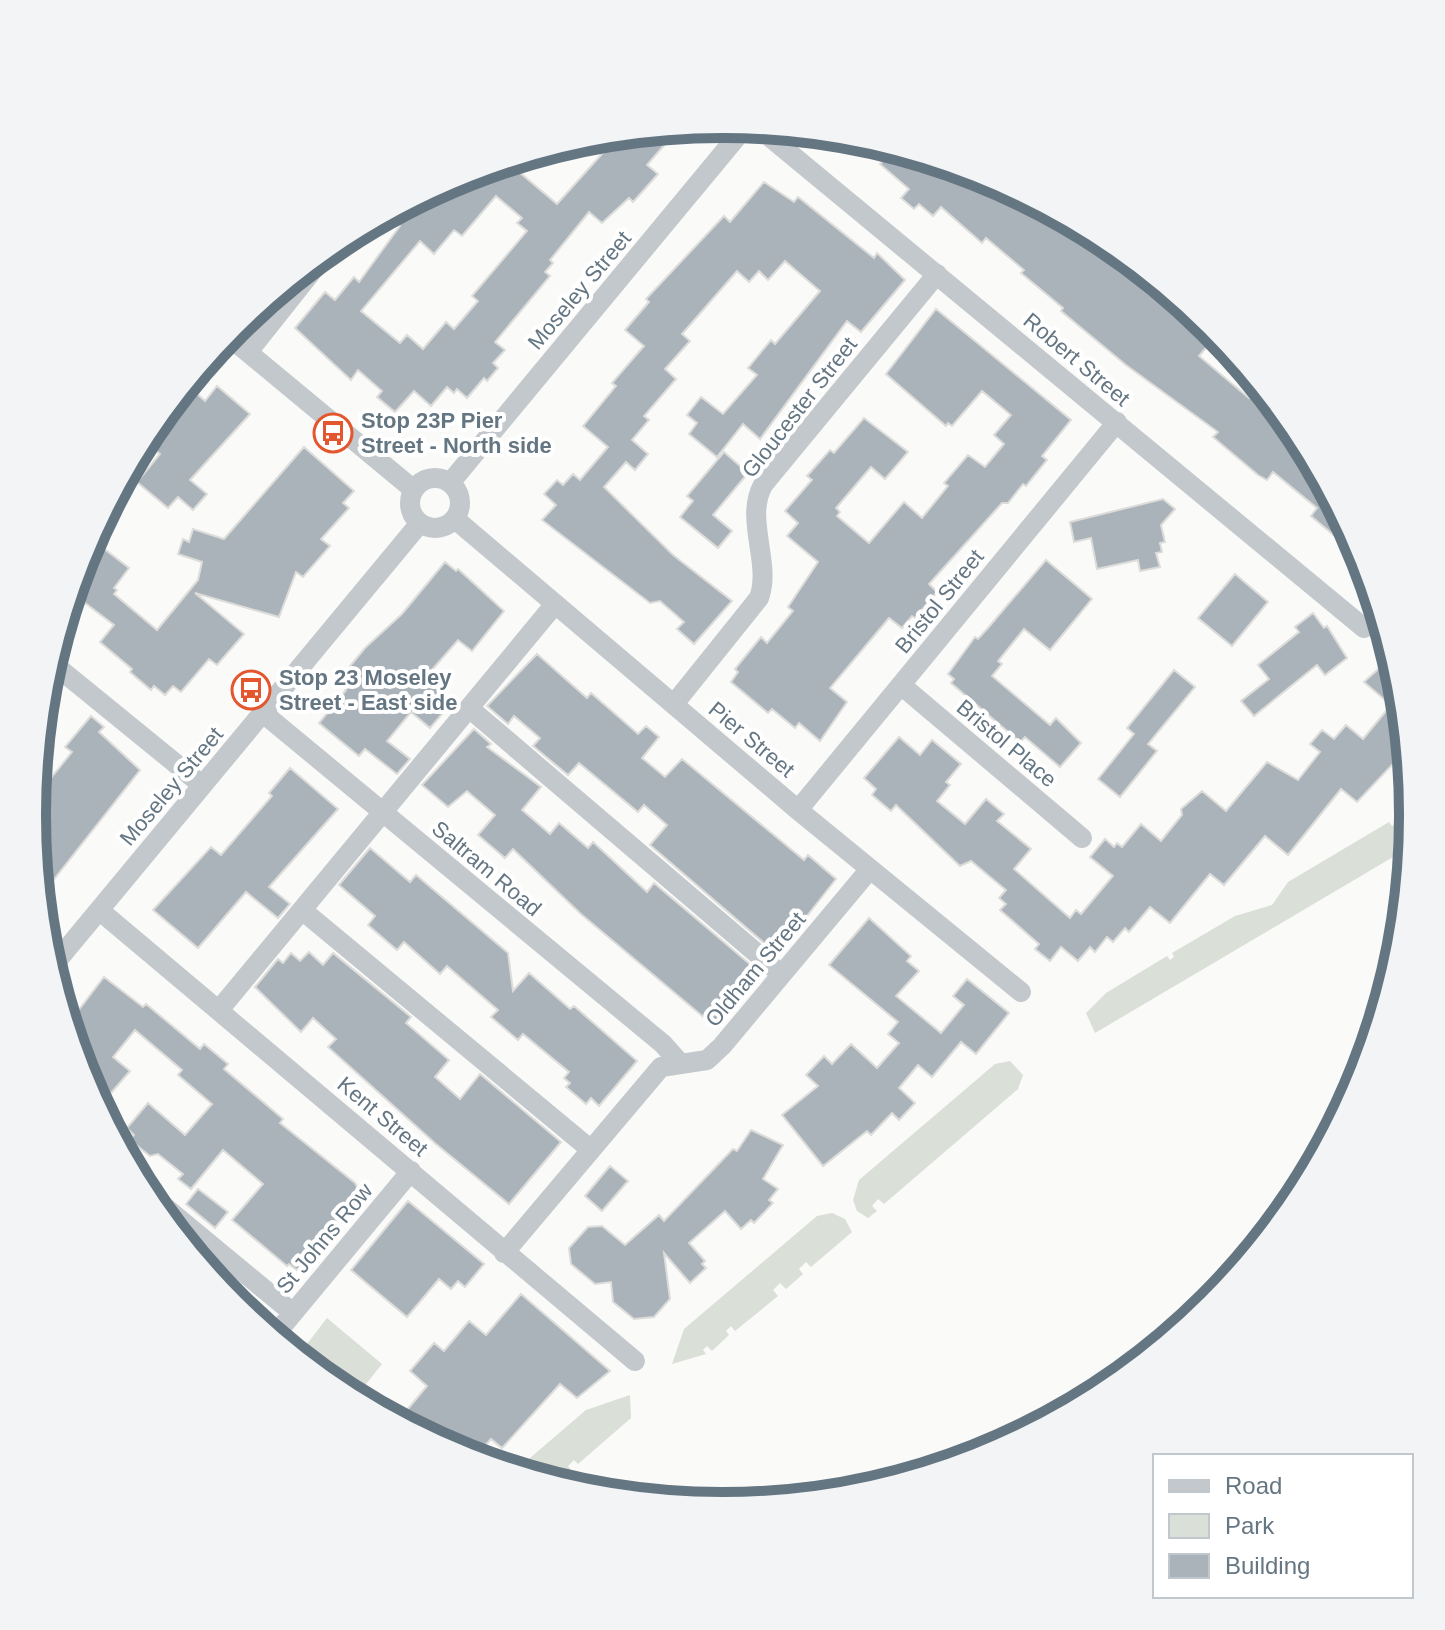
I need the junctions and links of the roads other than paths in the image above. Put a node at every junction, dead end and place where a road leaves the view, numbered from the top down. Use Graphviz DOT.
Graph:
graph roads {
  1 [pos="735,139"];
  2 [pos="774,141"];
  3 [pos="937,274"];
  4 [pos="299,287"];
  5 [pos="238,344"];
  6 [pos="248,352"];
  7 [pos="1117,422"];
  8 [pos="450,483"];
  9 [pos="414,490"];
  10 [pos="455,519"];
  11 [pos="420,523"];
  12 [pos="555,604"];
  13 [pos="1364,628"];
  14 [pos="62,671"];
  15 [pos="901,685"];
  16 [pos="674,704"];
  17 [pos="469,708"];
  18 [pos="263,713"];
  19 [pos="202,785"];
  20 [pos="798,810"];
  21 [pos="383,813"];
  22 [pos="1082,838"];
  23 [pos="870,869"];
  24 [pos="99,910"];
  25 [pos="302,910"];
  26 [pos="61,956"];
  27 [pos="781,974"];
  28 [pos="1021,992"];
  29 [pos="219,1010"];
  30 [pos="679,1062"];
  31 [pos="590,1149"];
  32 [pos="411,1171"];
  33 [pos="182,1221"];
  34 [pos="504,1253"];
  35 [pos="293,1313"];
  36 [pos="281,1328"];
  37 [pos="635,1361"];
  1 -- 8 [label="street, Moseley Street"];
  2 -- 3 [label="street, Robert Street"];
  3 -- 7 [label="street, Robert Street"];
  3 -- 16 [label="street, Gloucester Street"];
  4 -- 6 [label="street"];
  5 -- 6 [label="street"];
  6 -- 9 [label="street"];
  7 -- 13 [label="street, Robert Street"];
  7 -- 15 [label="street, Bristol Street"];
  8 -- 9 [label="street"];
  8 -- 10 [label="street"];
  9 -- 11 [label="street"];
  10 -- 11 [label="street"];
  10 -- 12 [label="street, Pier Street"];
  11 -- 18 [label="street, Moseley Street"];
  12 -- 16 [label="street, Pier Street"];
  12 -- 17 [label="street"];
  14 -- 19 [label="street"];
  15 -- 20 [label="street, Bristol Street"];
  15 -- 22 [label="street, Bristol Place"];
  16 -- 20 [label="street, Pier Street"];
  17 -- 21 [label="street"];
  17 -- 27 [label="street"];
  18 -- 19 [label="street, Moseley Street"];
  18 -- 21 [label="street, Saltram Road"];
  19 -- 24 [label="street, Moseley Street"];
  20 -- 23 [label="street, Pier Street"];
  21 -- 25 [label="street"];
  21 -- 30 [label="street, Saltram Road"];
  23 -- 27 [label="street, Oldham Street"];
  23 -- 28 [label="street, Pier Street"];
  24 -- 26 [label="street, Moseley Street"];
  24 -- 29 [label="street, Kent Street"];
  25 -- 29 [label="street"];
  25 -- 31 [label="street"];
  27 -- 30 [label="street, Oldham Street"];
  29 -- 32 [label="street, Kent Street"];
  30 -- 31 [label="street, Oldham Street"];
  31 -- 34 [label="street, Oldham Street"];
  32 -- 34 [label="street, Kent Street"];
  32 -- 35 [label="street, St Johns Row"];
  33 -- 35 [label="street"];
  34 -- 37 [label="street, Kent Street"];
  35 -- 36 [label="street, St Johns Row"];
}
